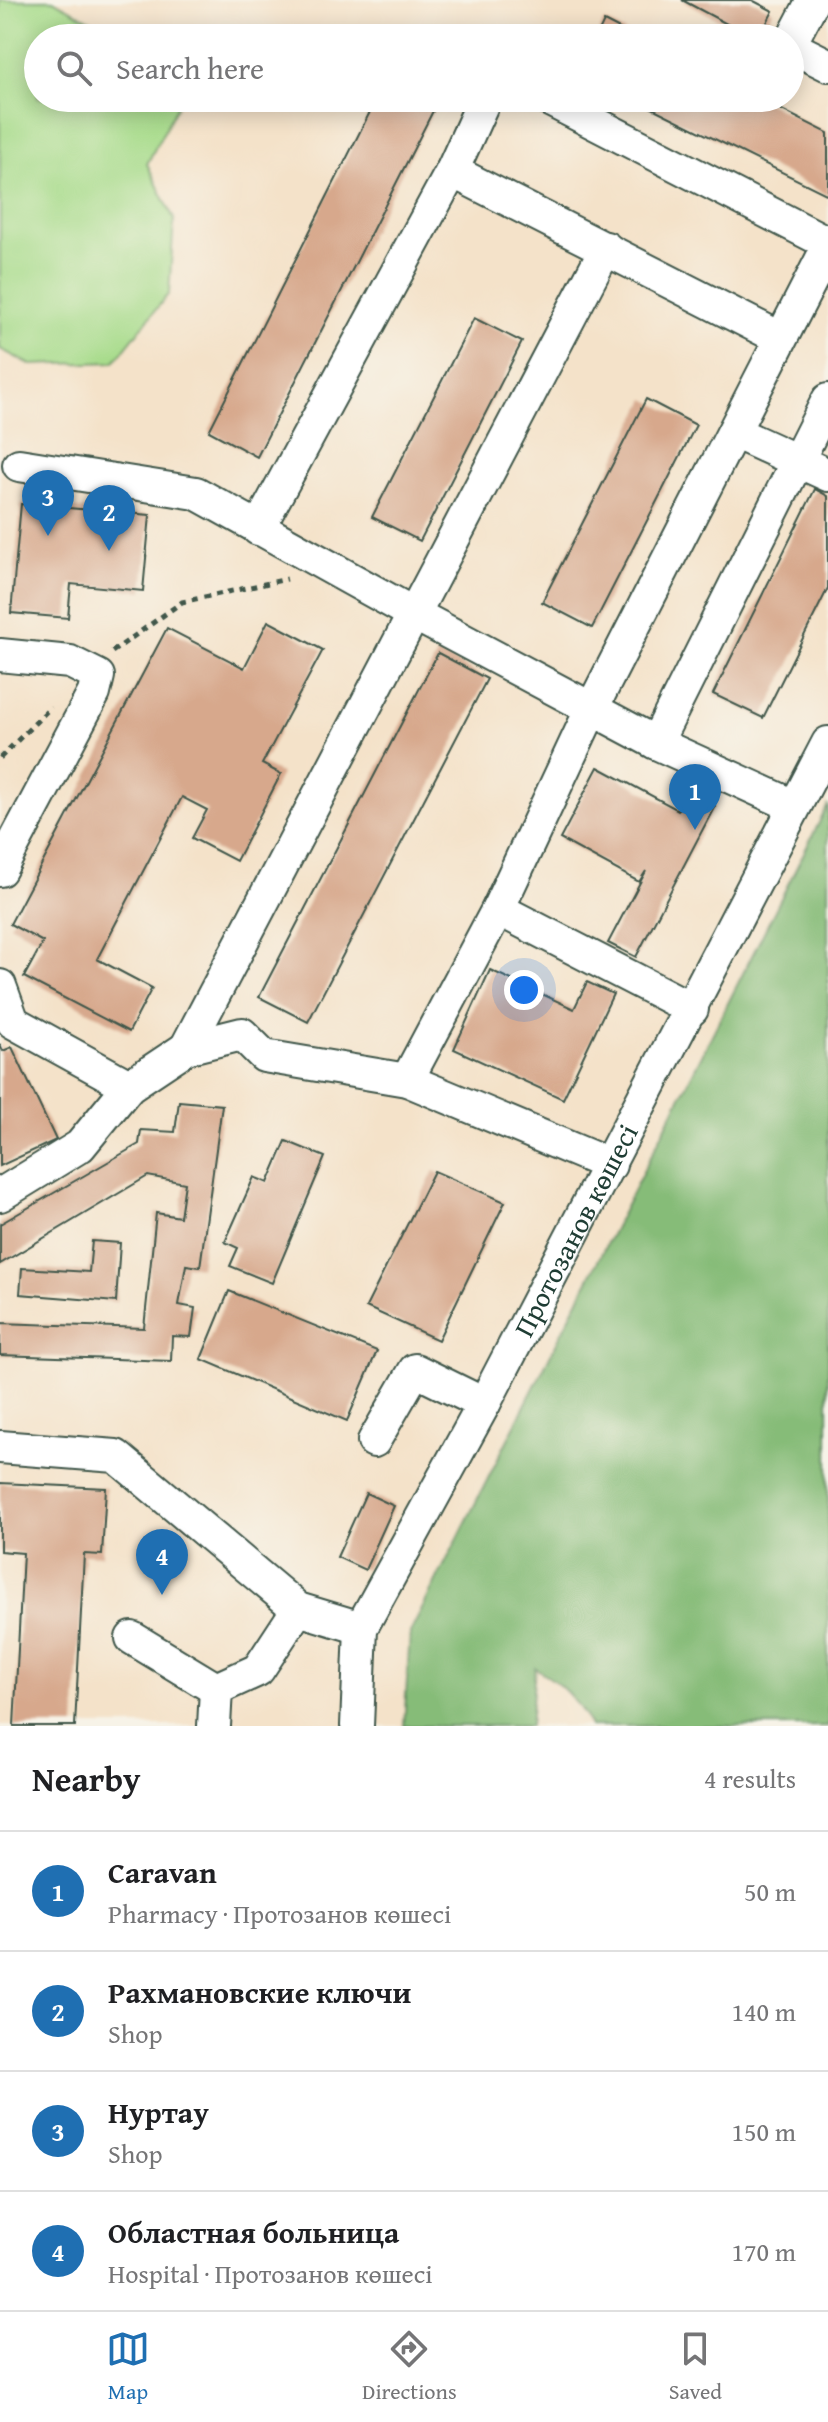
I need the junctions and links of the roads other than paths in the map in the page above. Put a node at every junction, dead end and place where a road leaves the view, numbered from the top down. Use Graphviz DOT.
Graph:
graph roads {
  1 [pos="813,0"];
  2 [pos="801,24"];
  3 [pos="804,52"];
  4 [pos="828,65"];
  5 [pos="479,112"];
  6 [pos="573,112"];
  7 [pos="452,171"];
  8 [pos="828,245"];
  9 [pos="606,248"];
  10 [pos="780,338"];
  11 [pos="828,400"];
  12 [pos="734,432"];
  13 [pos="799,460"];
  14 [pos="19,465"];
  15 [pos="828,475"];
  16 [pos="258,529"];
  17 [pos="414,614"];
  18 [pos="0,655"];
  19 [pos="592,708"];
  20 [pos="656,743"];
  21 [pos="828,743"];
  22 [pos="794,806"];
  23 [pos="0,870"];
  24 [pos="498,909"];
  25 [pos="0,986"];
  26 [pos="692,1009"];
  27 [pos="186,1048"];
  28 [pos="407,1080"];
  29 [pos="129,1086"];
  30 [pos="610,1165"];
  31 [pos="0,1195"];
  32 [pos="484,1404"];
  33 [pos="374,1441"];
  34 [pos="0,1447"];
  35 [pos="298,1609"];
  36 [pos="361,1628"];
  37 [pos="132,1638"];
  38 [pos="216,1689"];
  39 [pos="214,1726"];
  40 [pos="357,1726"];
  1 -- 2 [label="street"];
  3 -- 4 [label="street"];
  5 -- 7 [label="street"];
  6 -- 8 [label="street"];
  7 -- 9 [label="street"];
  7 -- 16 [label="street"];
  8 -- 10 [label="street"];
  9 -- 10 [label="street"];
  9 -- 17 [label="street"];
  10 -- 12 [label="street"];
  11 -- 13 [label="street"];
  12 -- 13 [label="street"];
  12 -- 19 [label="street"];
  13 -- 15 [label="street"];
  13 -- 20 [label="street"];
  14 -- 16 [label="street"];
  16 -- 17 [label="street"];
  17 -- 19 [label="street"];
  17 -- 27 [label="street"];
  18 -- 23 [label="street"];
  19 -- 20 [label="street"];
  19 -- 24 [label="street"];
  20 -- 22 [label="street"];
  21 -- 22 [label="street, Протозанов көшесі"];
  22 -- 26 [label="street, Протозанов көшесі"];
  24 -- 26 [label="street"];
  24 -- 28 [label="street"];
  25 -- 29 [label="street"];
  26 -- 30 [label="street, Протозанов көшесі"];
  27 -- 28 [label="street"];
  27 -- 29 [label="street"];
  28 -- 30 [label="street"];
  29 -- 31 [label="street"];
  30 -- 32 [label="street, Протозанов көшесі"];
  32 -- 33 [label="street"];
  32 -- 36 [label="street, Протозанов көшесі"];
  34 -- 35 [label="street"];
  35 -- 36 [label="street"];
  35 -- 38 [label="street"];
  36 -- 40 [label="street, Протозанов көшесі"];
  37 -- 38 [label="street"];
  38 -- 39 [label="street"];
}
